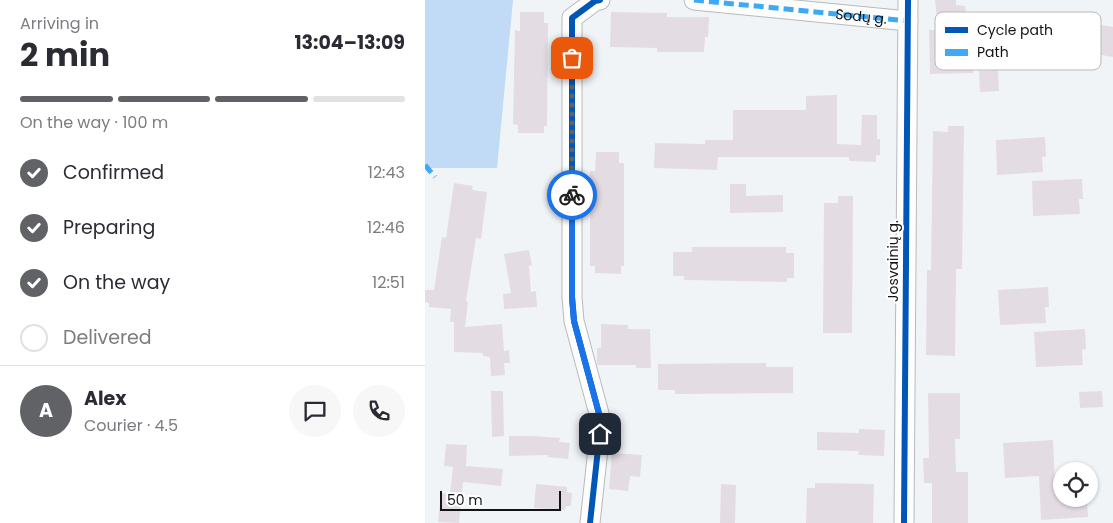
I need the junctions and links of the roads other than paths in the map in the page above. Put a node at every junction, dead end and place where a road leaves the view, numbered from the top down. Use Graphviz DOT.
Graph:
graph roads {
  1 [pos="600,0"];
  2 [pos="693,0"];
  3 [pos="908,0"];
  4 [pos="908,21"];
  5 [pos="590,523"];
  6 [pos="904,523"];
  1 -- 5 [label="street"];
  2 -- 4 [label="street, Sodų g."];
  3 -- 4 [label="street, Josvainių g."];
  4 -- 6 [label="street, Josvainių g."];
}
